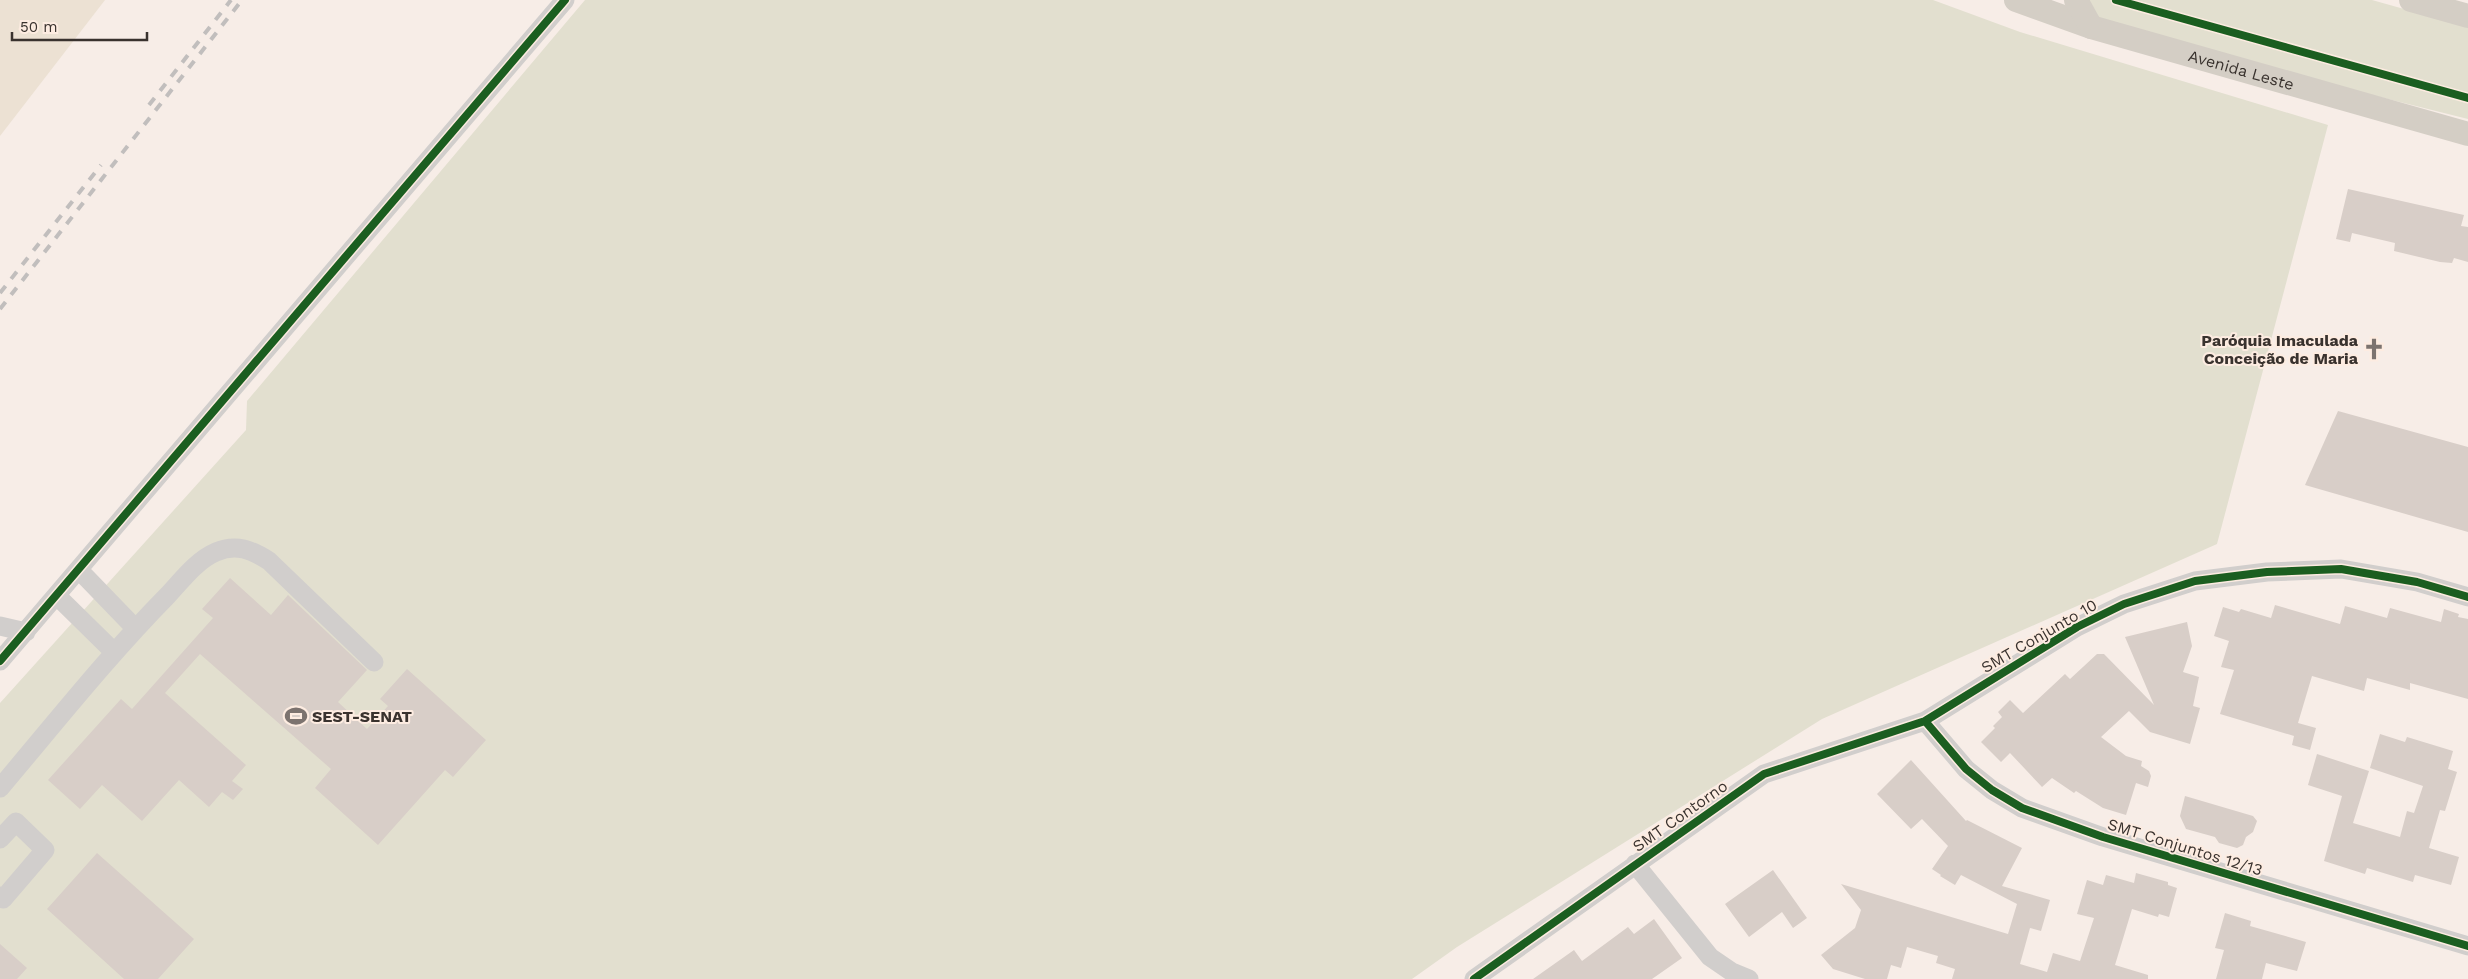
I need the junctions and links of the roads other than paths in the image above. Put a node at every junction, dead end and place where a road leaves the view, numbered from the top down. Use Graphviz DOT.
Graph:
graph roads {
  1 [pos="565,0"];
  2 [pos="2016,0"];
  3 [pos="2076,0"];
  4 [pos="2411,0"];
  5 [pos="2468,16"];
  6 [pos="2091,27"];
  7 [pos="2468,134"];
  8 [pos="79,570"];
  9 [pos="57,596"];
  10 [pos="2468,597"];
  11 [pos="0,626"];
  12 [pos="136,628"];
  13 [pos="26,632"];
  14 [pos="114,652"];
  15 [pos="0,661"];
  16 [pos="374,662"];
  17 [pos="1925,720"];
  18 [pos="0,788"];
  19 [pos="0,839"];
  20 [pos="1635,864"];
  21 [pos="0,896"];
  22 [pos="2468,946"];
  23 [pos="1474,979"];
  24 [pos="1749,979"];
  1 -- 8 [label="street"];
  2 -- 6 [label="main road, Avenida Leste"];
  3 -- 6 [label="main road"];
  4 -- 5 [label="main road"];
  6 -- 7 [label="main road, Avenida Leste"];
  8 -- 9 [label="street"];
  8 -- 12 [label="street"];
  9 -- 13 [label="street"];
  9 -- 14 [label="street"];
  10 -- 17 [label="street, SMT Conjunto 10"];
  11 -- 13 [label="street"];
  12 -- 14 [label="street"];
  12 -- 16 [label="street"];
  13 -- 15 [label="street"];
  14 -- 18 [label="street"];
  17 -- 20 [label="street, SMT Contorno"];
  17 -- 22 [label="street, SMT Conjuntos 12/13"];
  19 -- 21 [label="street"];
  20 -- 23 [label="street, SMT Contorno"];
  20 -- 24 [label="street"];
}
